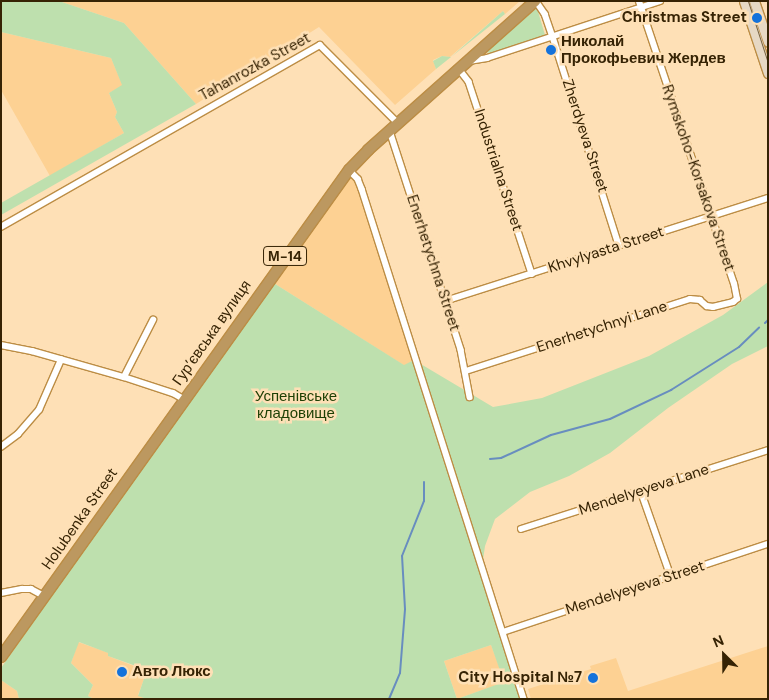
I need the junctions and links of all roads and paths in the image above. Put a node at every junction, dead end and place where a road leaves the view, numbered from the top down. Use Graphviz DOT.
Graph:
graph roads {
  1 [pos="536,1"];
  2 [pos="660,1"];
  3 [pos="744,1"];
  4 [pos="754,1"];
  5 [pos="640,4"];
  6 [pos="553,37"];
  7 [pos="768,42"];
  8 [pos="484,54"];
  9 [pos="459,69"];
  10 [pos="768,74"];
  11 [pos="398,123"];
  12 [pos="390,131"];
  13 [pos="349,170"];
  14 [pos="768,198"];
  15 [pos="711,215"];
  16 [pos="1,227"];
  17 [pos="619,245"];
  18 [pos="532,274"];
  19 [pos="737,299"];
  20 [pos="445,302"];
  21 [pos="153,320"];
  22 [pos="1,345"];
  23 [pos="61,360"];
  24 [pos="466,371"];
  25 [pos="124,377"];
  26 [pos="470,397"];
  27 [pos="184,399"];
  28 [pos="1,447"];
  29 [pos="768,450"];
  30 [pos="641,491"];
  31 [pos="521,529"];
  32 [pos="768,544"];
  33 [pos="671,576"];
  34 [pos="1,593"];
  35 [pos="44,596"];
  36 [pos="503,632"];
  37 [pos="1,656"];
  38 [pos="524,699"];
  1 -- 6 [label="street, Zherdyeva Street"];
  1 -- 8 [label="highway, М-14"];
  2 -- 5 [label="street"];
  3 -- 10 [label="main road"];
  4 -- 7 [label="main road"];
  5 -- 6 [label="street"];
  5 -- 15 [label="street, Rymskoho-Korsakova Street"];
  6 -- 8 [label="street"];
  6 -- 17 [label="street, Zherdyeva Street"];
  8 -- 9 [label="highway, М-14"];
  9 -- 11 [label="highway, М-14"];
  9 -- 18 [label="street, Industrialna Street"];
  11 -- 12 [label="highway, Гур’євська вулиця / М-14"];
  11 -- 16 [label="street, Tahanrozka Street"];
  12 -- 13 [label="highway, Гур’євська вулиця / М-14"];
  12 -- 20 [label="street, Enerhetychna Street"];
  13 -- 27 [label="highway, Гур’євська вулиця / М-14"];
  13 -- 36 [label="street"];
  14 -- 15 [label="street, Khvylyasta Street"];
  15 -- 17 [label="street, Khvylyasta Street"];
  15 -- 19 [label="street, Rymskoho-Korsakova Street"];
  17 -- 18 [label="street, Khvylyasta Street"];
  18 -- 20 [label="street, Khvylyasta Street"];
  19 -- 24 [label="street, Enerhetychnyi Lane"];
  20 -- 24 [label="street, Enerhetychna Street"];
  21 -- 25 [label="street"];
  22 -- 23 [label="street"];
  23 -- 25 [label="street"];
  23 -- 28 [label="street"];
  24 -- 26 [label="street, Enerhetychna Street"];
  25 -- 27 [label="street"];
  27 -- 35 [label="highway, Holubenka Street / М-14"];
  29 -- 30 [label="street, Mendelyeyeva Lane"];
  30 -- 31 [label="street, Mendelyeyeva Lane"];
  30 -- 33 [label="street"];
  32 -- 33 [label="street, Mendelyeyeva Street"];
  33 -- 36 [label="street, Mendelyeyeva Street"];
  34 -- 35 [label="street"];
  35 -- 37 [label="highway, Holubenka Street / М-14"];
  36 -- 38 [label="street"];
}
